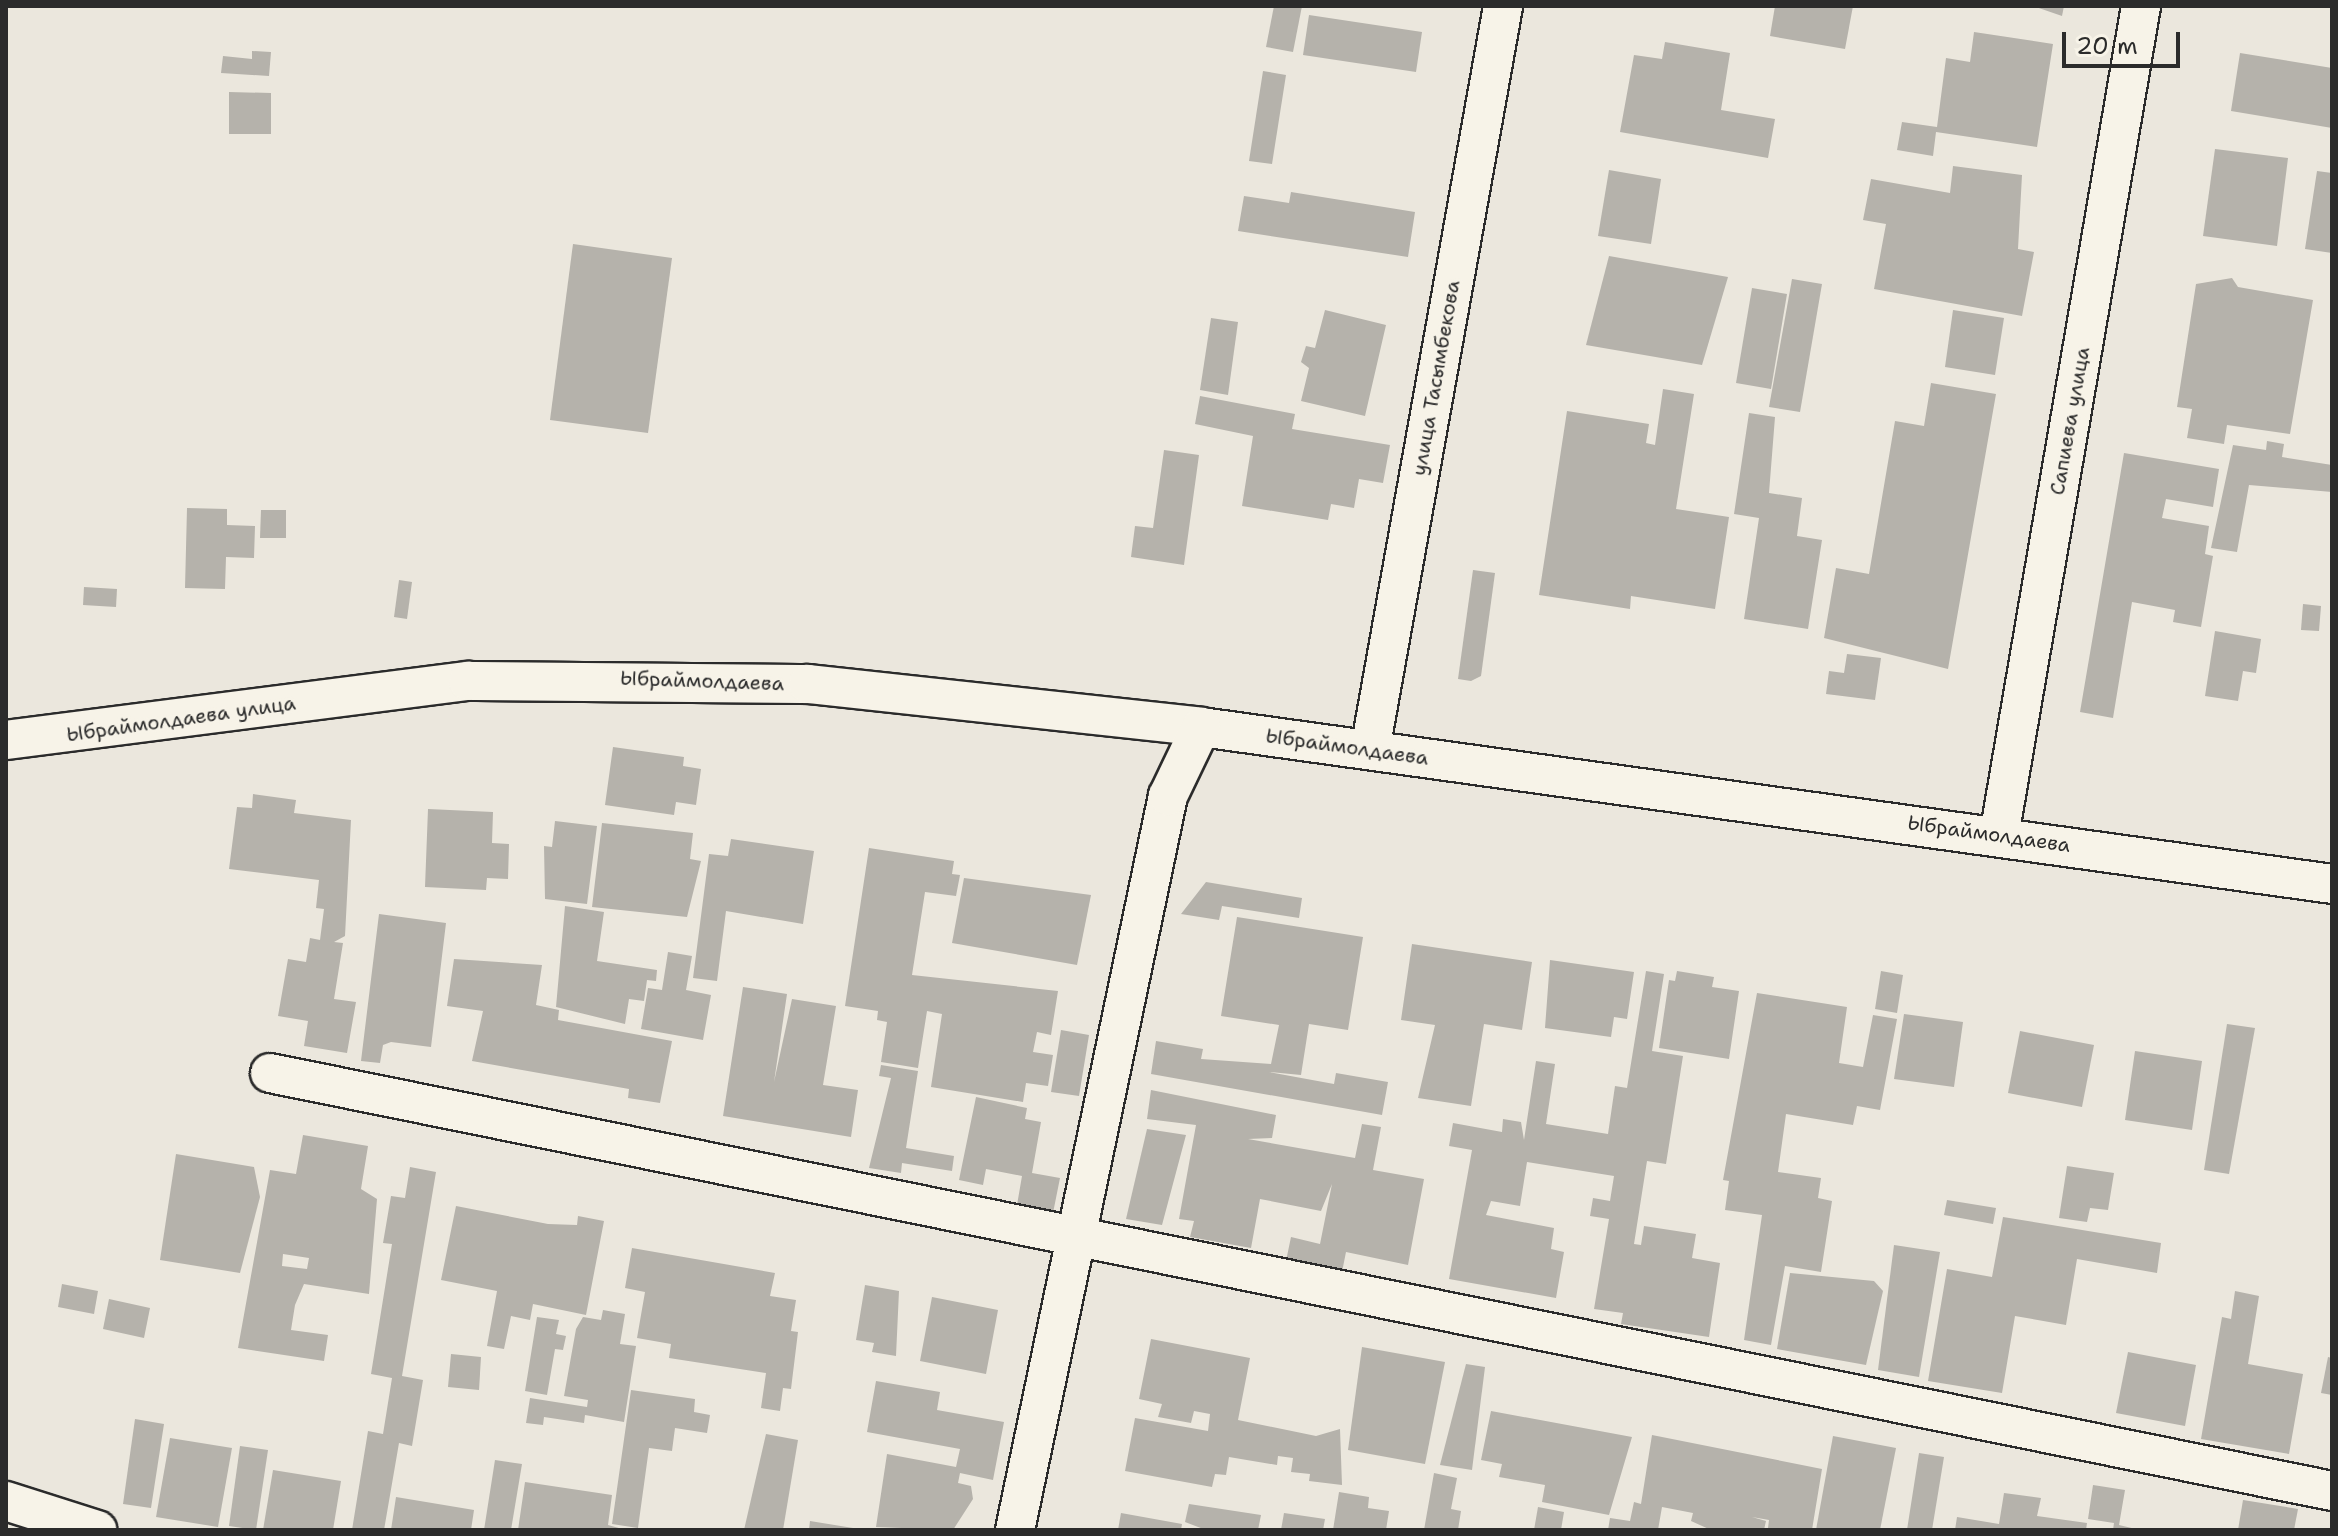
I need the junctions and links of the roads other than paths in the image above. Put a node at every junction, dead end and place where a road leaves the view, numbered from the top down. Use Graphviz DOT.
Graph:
graph roads {
  1 [pos="1503,6"];
  2 [pos="2141,6"];
  3 [pos="356,693"];
  4 [pos="1201,727"];
  5 [pos="6,740"];
  6 [pos="1370,750"];
  7 [pos="1999,836"];
  8 [pos="2332,884"];
  9 [pos="270,1073"];
  10 [pos="1076,1239"];
  11 [pos="2332,1491"];
  12 [pos="6,1501"];
  13 [pos="97,1530"];
  14 [pos="1015,1530"];
  1 -- 6 [label="street, улица Тасымбекова"];
  2 -- 7 [label="street, Сапиева улица"];
  3 -- 4 [label="street, Ыбраймолдаева"];
  3 -- 5 [label="street, Ыбраймолдаева улица"];
  4 -- 6 [label="street, Ыбраймолдаева"];
  4 -- 10 [label="street"];
  6 -- 7 [label="street, Ыбраймолдаева"];
  7 -- 8 [label="street, Ыбраймолдаева"];
  9 -- 10 [label="street"];
  10 -- 11 [label="street"];
  10 -- 14 [label="street"];
  12 -- 13 [label="street"];
}
